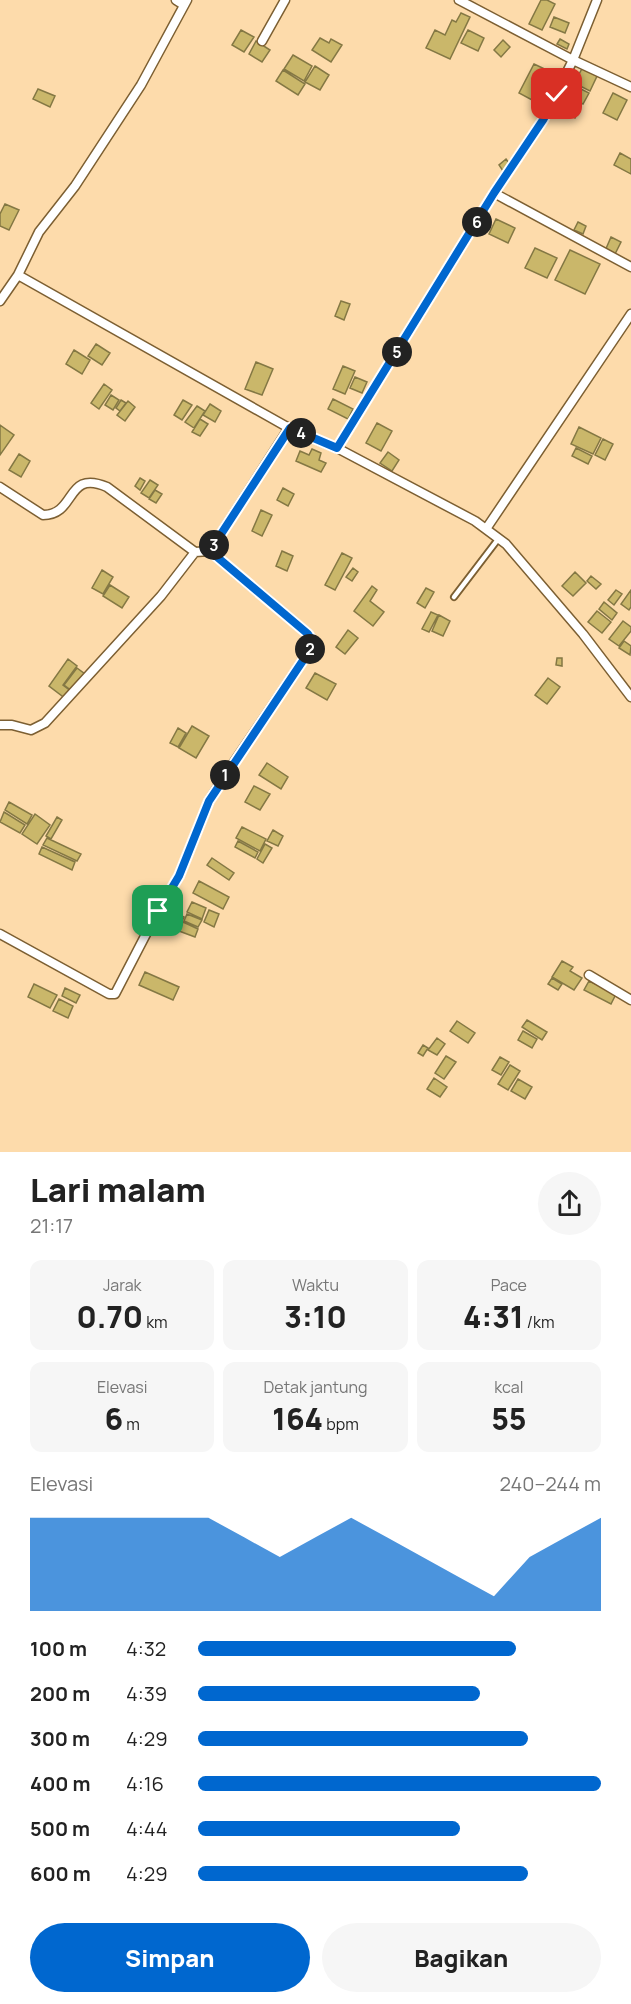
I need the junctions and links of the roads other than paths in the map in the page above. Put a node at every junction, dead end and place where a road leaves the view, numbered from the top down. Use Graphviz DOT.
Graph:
graph roads {
  1 [pos="285,0"];
  2 [pos="459,0"];
  3 [pos="597,0"];
  4 [pos="182,2"];
  5 [pos="262,42"];
  6 [pos="573,60"];
  7 [pos="631,87"];
  8 [pos="494,193"];
  9 [pos="631,267"];
  10 [pos="18,275"];
  11 [pos="0,301"];
  12 [pos="631,314"];
  13 [pos="290,428"];
  14 [pos="337,448"];
  15 [pos="0,488"];
  16 [pos="486,529"];
  17 [pos="499,538"];
  18 [pos="210,551"];
  19 [pos="195,552"];
  20 [pos="454,597"];
  21 [pos="631,697"];
  22 [pos="0,726"];
  23 [pos="0,934"];
  24 [pos="589,975"];
  25 [pos="631,1000"];
  1 -- 5 [label="street"];
  2 -- 6 [label="street"];
  3 -- 6 [label="street"];
  4 -- 10 [label="street"];
  6 -- 7 [label="street"];
  6 -- 8 [label="street"];
  8 -- 9 [label="street"];
  8 -- 14 [label="street"];
  10 -- 11 [label="street"];
  10 -- 13 [label="street"];
  12 -- 16 [label="street"];
  13 -- 14 [label="street"];
  13 -- 18 [label="street"];
  14 -- 16 [label="street"];
  15 -- 19 [label="street"];
  16 -- 17 [label="street"];
  17 -- 20 [label="lane"];
  17 -- 21 [label="street"];
  18 -- 19 [label="street"];
  18 -- 23 [label="street"];
  19 -- 22 [label="street"];
  24 -- 25 [label="street"];
}
